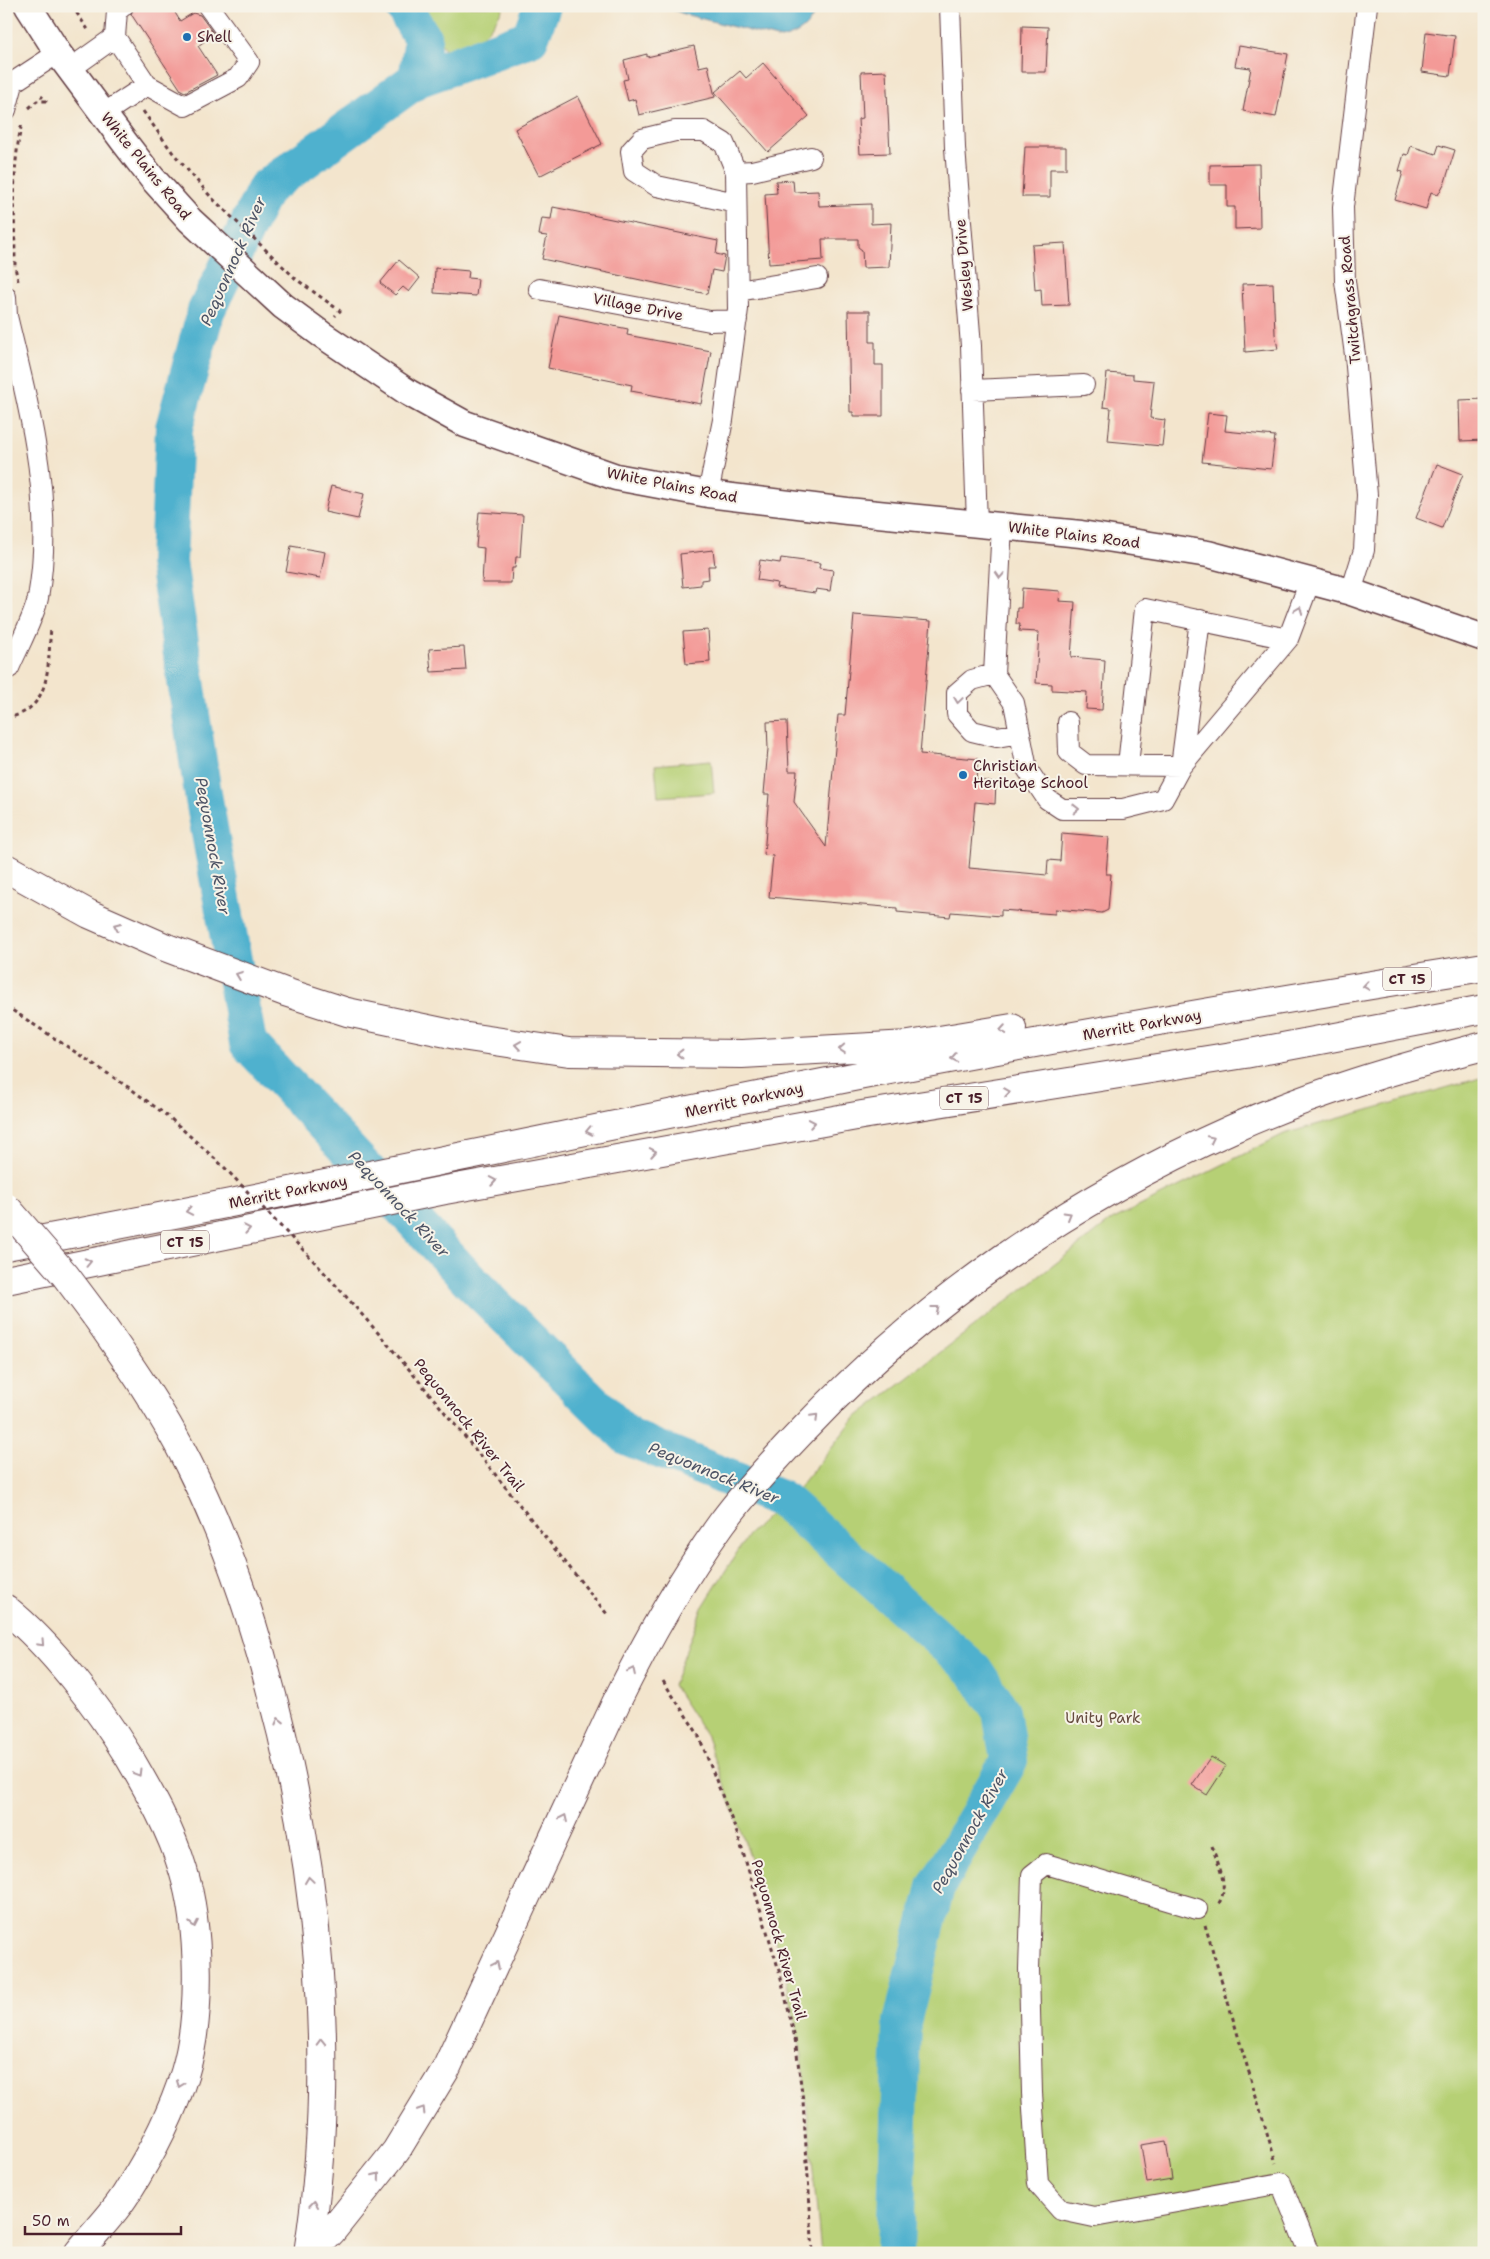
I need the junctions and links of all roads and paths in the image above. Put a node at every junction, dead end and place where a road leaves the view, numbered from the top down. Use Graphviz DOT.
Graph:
graph roads {
  1 [pos="28,6"];
  2 [pos="123,6"];
  3 [pos="208,6"];
  4 [pos="950,6"];
  5 [pos="1367,6"];
  6 [pos="115,37"];
  7 [pos="64,61"];
  8 [pos="10,85"];
  9 [pos="147,85"];
  10 [pos="6,110"];
  11 [pos="103,114"];
  12 [pos="811,157"];
  13 [pos="736,172"];
  14 [pos="211,197"];
  15 [pos="736,204"];
  16 [pos="817,278"];
  17 [pos="296,279"];
  18 [pos="539,288"];
  19 [pos="738,291"];
  20 [pos="6,297"];
  21 [pos="737,320"];
  22 [pos="1084,385"];
  23 [pos="972,390"];
  24 [pos="708,494"];
  25 [pos="989,525"];
  26 [pos="1310,581"];
  27 [pos="1351,592"];
  28 [pos="1200,620"];
  29 [pos="1484,638"];
  30 [pos="1288,639"];
  31 [pos="9,668"];
  32 [pos="994,674"];
  33 [pos="6,712"];
  34 [pos="1068,722"];
  35 [pos="1020,734"];
  36 [pos="1128,765"];
  37 [pos="1181,766"];
  38 [pos="6,868"];
  39 [pos="1484,967"];
  40 [pos="1329,991"];
  41 [pos="6,1006"];
  42 [pos="1484,1009"];
  43 [pos="1484,1046"];
  44 [pos="6,1207"];
  45 [pos="6,1221"];
  46 [pos="6,1246"];
  47 [pos="6,1280"];
  48 [pos="95,1315"];
  49 [pos="6,1609"];
  50 [pos="607,1614"];
  51 [pos="662,1681"];
  52 [pos="1212,1846"];
  53 [pos="1197,1909"];
  54 [pos="1281,2183"];
  55 [pos="78,2253"];
  56 [pos="310,2253"];
  57 [pos="813,2253"];
  58 [pos="1309,2253"];
  1 -- 7 [label="main road, White Plains Road"];
  2 -- 6 [label="street"];
  3 -- 9 [label="street"];
  4 -- 23 [label="street, Wesley Drive"];
  5 -- 27 [label="street, Twitchgrass Road"];
  6 -- 7 [label="street"];
  6 -- 9 [label="street"];
  7 -- 8 [label="street"];
  7 -- 11 [label="main road, White Plains Road"];
  8 -- 10 [label="street"];
  9 -- 11 [label="street"];
  11 -- 24 [label="main road, White Plains Road"];
  12 -- 13 [label="street"];
  13 -- 15 [label="street"];
  13 -- 15 [label="street"];
  14 -- 17 [label="path"];
  15 -- 19 [label="street"];
  16 -- 19 [label="street"];
  18 -- 21 [label="street, Village Drive"];
  19 -- 21 [label="street"];
  20 -- 31 [label="street"];
  21 -- 24 [label="street"];
  22 -- 23 [label="street"];
  23 -- 25 [label="street, Wesley Drive"];
  24 -- 25 [label="main road, White Plains Road"];
  25 -- 26 [label="main road, White Plains Road"];
  25 -- 32 [label="street, Wesley Drive, one-way"];
  26 -- 27 [label="main road, White Plains Road"];
  30 -- 26 [label="street, one-way"];
  27 -- 29 [label="main road, White Plains Road"];
  28 -- 30 [label="street"];
  28 -- 36 [label="street"];
  28 -- 37 [label="street"];
  30 -- 37 [label="street"];
  31 -- 33 [label="path"];
  32 -- 35 [label="street"];
  32 -- 35 [label="street, one-way"];
  34 -- 36 [label="street"];
  35 -- 37 [label="street, one-way"];
  36 -- 37 [label="street"];
  40 -- 38 [label="highway, one-way"];
  39 -- 40 [label="highway, Merritt Parkway / CT 15, one-way"];
  40 -- 46 [label="highway, Merritt Parkway / CT 15, one-way"];
  41 -- 50 [label="path, Pequonnock River Trail, bridge"];
  47 -- 42 [label="highway, Merritt Parkway / CT 15, one-way"];
  56 -- 43 [label="highway, one-way"];
  44 -- 48 [label="highway, bridge"];
  45 -- 48 [label="highway, bridge"];
  56 -- 48 [label="highway, one-way"];
  49 -- 55 [label="highway, one-way"];
  51 -- 57 [label="path, Pequonnock River Trail"];
  52 -- 53 [label="path"];
  53 -- 54 [label="path"];
  53 -- 54 [label="street"];
  54 -- 58 [label="street"];
}
